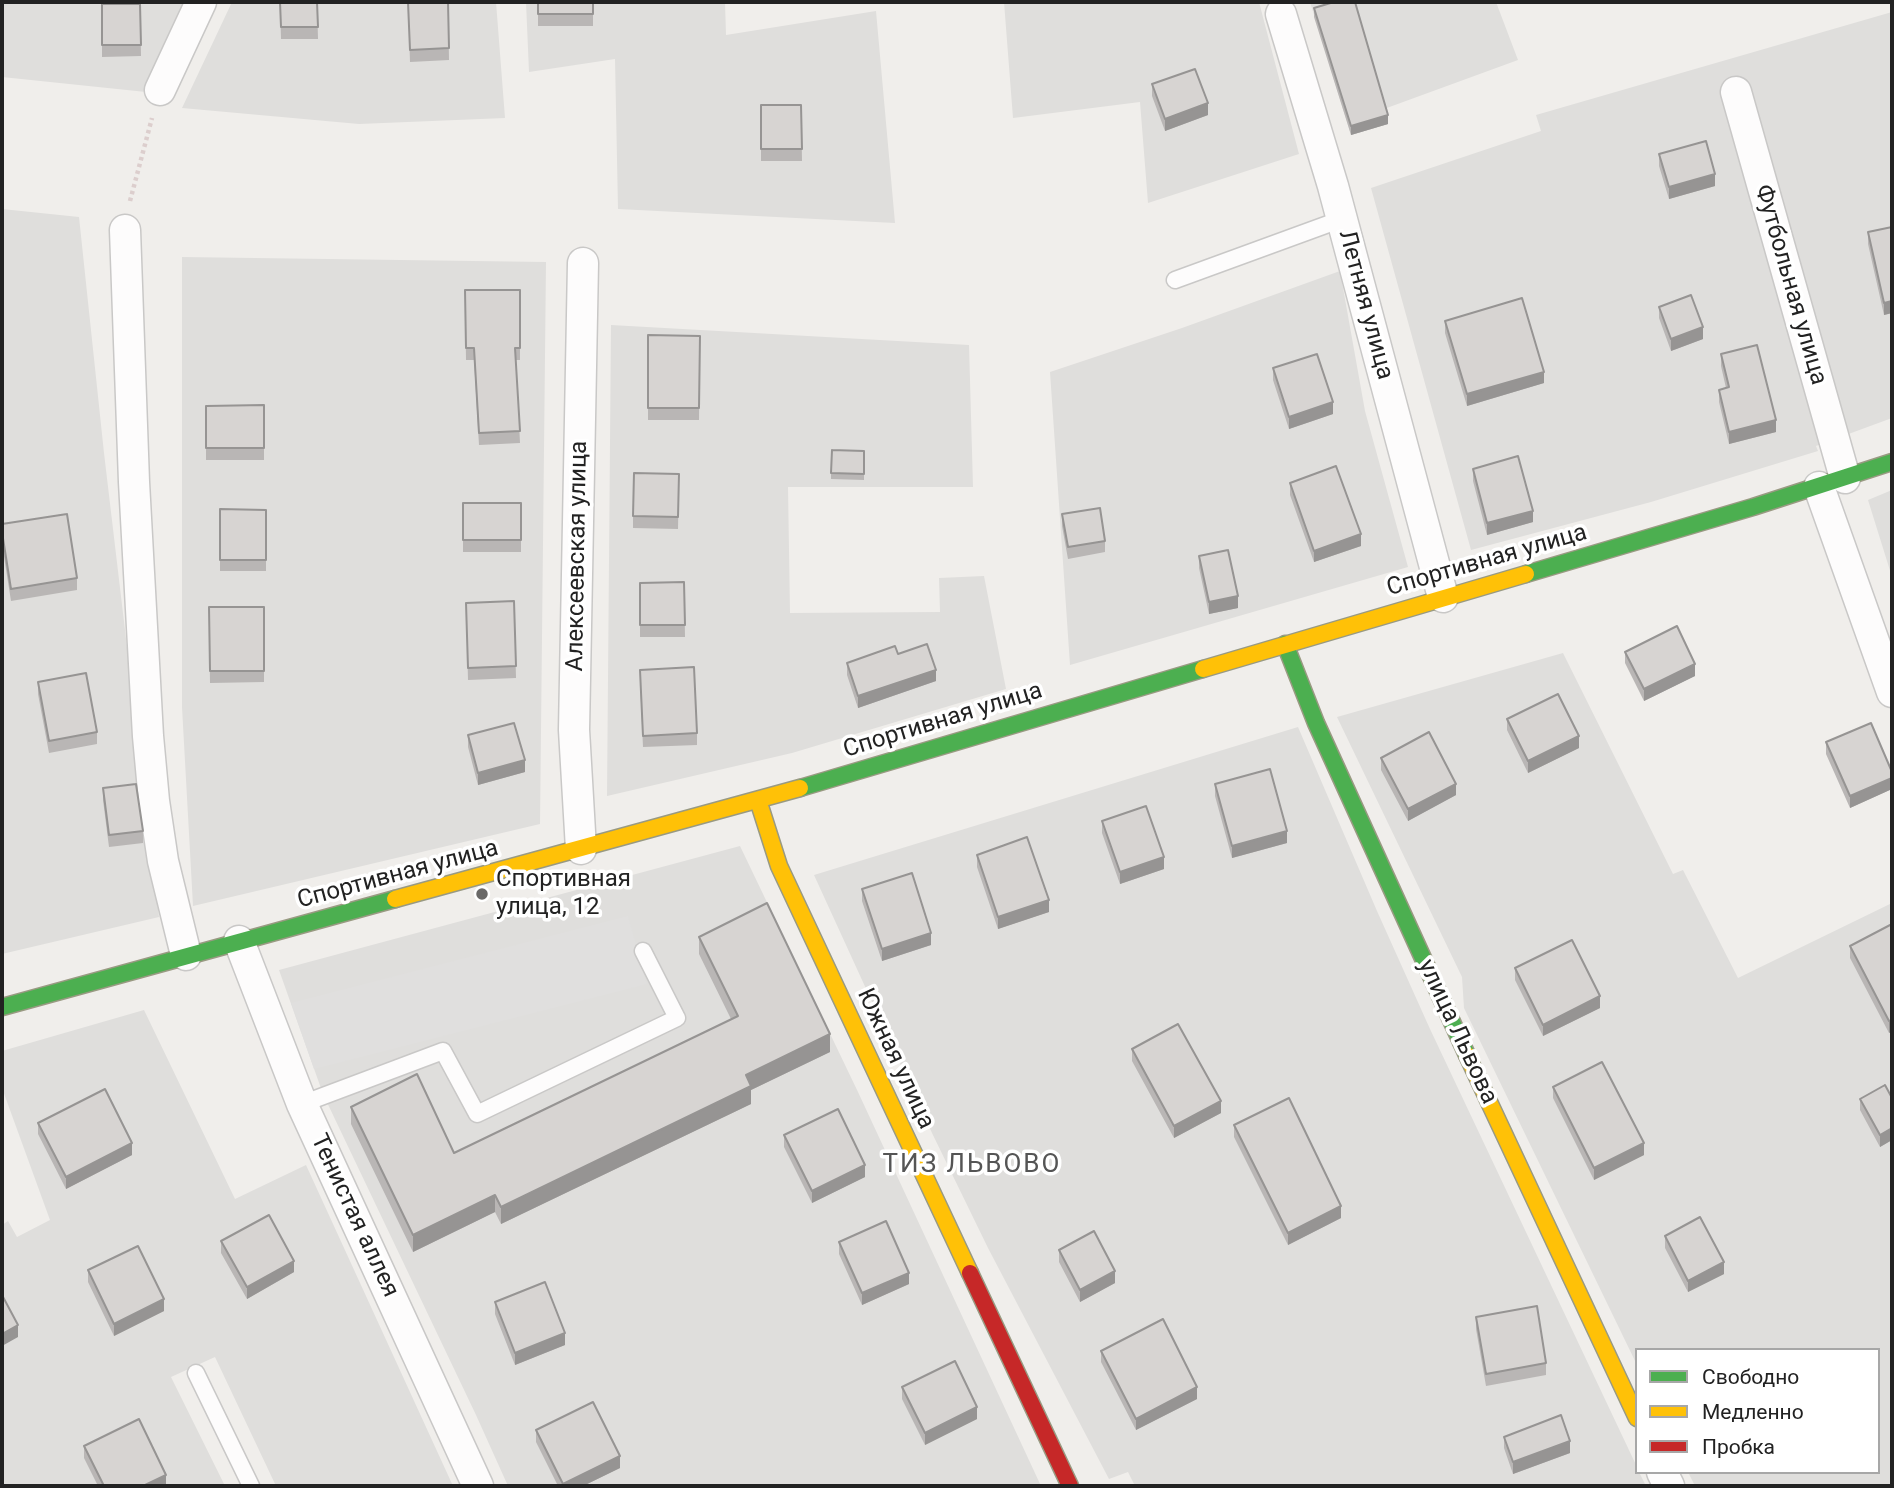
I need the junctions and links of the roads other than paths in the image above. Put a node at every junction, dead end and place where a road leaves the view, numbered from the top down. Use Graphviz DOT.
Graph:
graph roads {
  1 [pos="201,2"];
  2 [pos="1281,14"];
  3 [pos="160,90"];
  4 [pos="1736,92"];
  5 [pos="1342,219"];
  6 [pos="125,230"];
  7 [pos="583,263"];
  8 [pos="1175,280"];
  9 [pos="1892,462"];
  10 [pos="1832,482"];
  11 [pos="1443,597"];
  12 [pos="1285,644"];
  13 [pos="1892,692"];
  14 [pos="758,800"];
  15 [pos="581,849"];
  16 [pos="239,941"];
  17 [pos="643,951"];
  18 [pos="186,955"];
  19 [pos="2,1007"];
  20 [pos="302,1104"];
  21 [pos="196,1373"];
  22 [pos="1635,1414"];
  23 [pos="251,1486"];
  24 [pos="478,1486"];
  25 [pos="1070,1486"];
  1 -- 3 [label="street"];
  2 -- 5 [label="street, Летняя улица"];
  4 -- 10 [label="street, Футбольная улица"];
  5 -- 8 [label="lane"];
  5 -- 11 [label="street, Летняя улица"];
  6 -- 18 [label="street"];
  7 -- 15 [label="street, Алексеевская улица"];
  9 -- 10 [label="street, Спортивная улица"];
  10 -- 11 [label="street, Спортивная улица"];
  10 -- 13 [label="street, Футбольная улица"];
  11 -- 12 [label="street, Спортивная улица"];
  12 -- 14 [label="street, Спортивная улица"];
  12 -- 22 [label="street, улица Львова"];
  14 -- 15 [label="street, Спортивная улица"];
  14 -- 25 [label="street, Южная улица"];
  15 -- 16 [label="street, Спортивная улица"];
  16 -- 18 [label="street, Спортивная улица"];
  16 -- 20 [label="street, Тенистая аллея"];
  17 -- 20 [label="lane"];
  18 -- 19 [label="street, Спортивная улица"];
  20 -- 24 [label="street, Тенистая аллея"];
  21 -- 23 [label="lane"];
}
